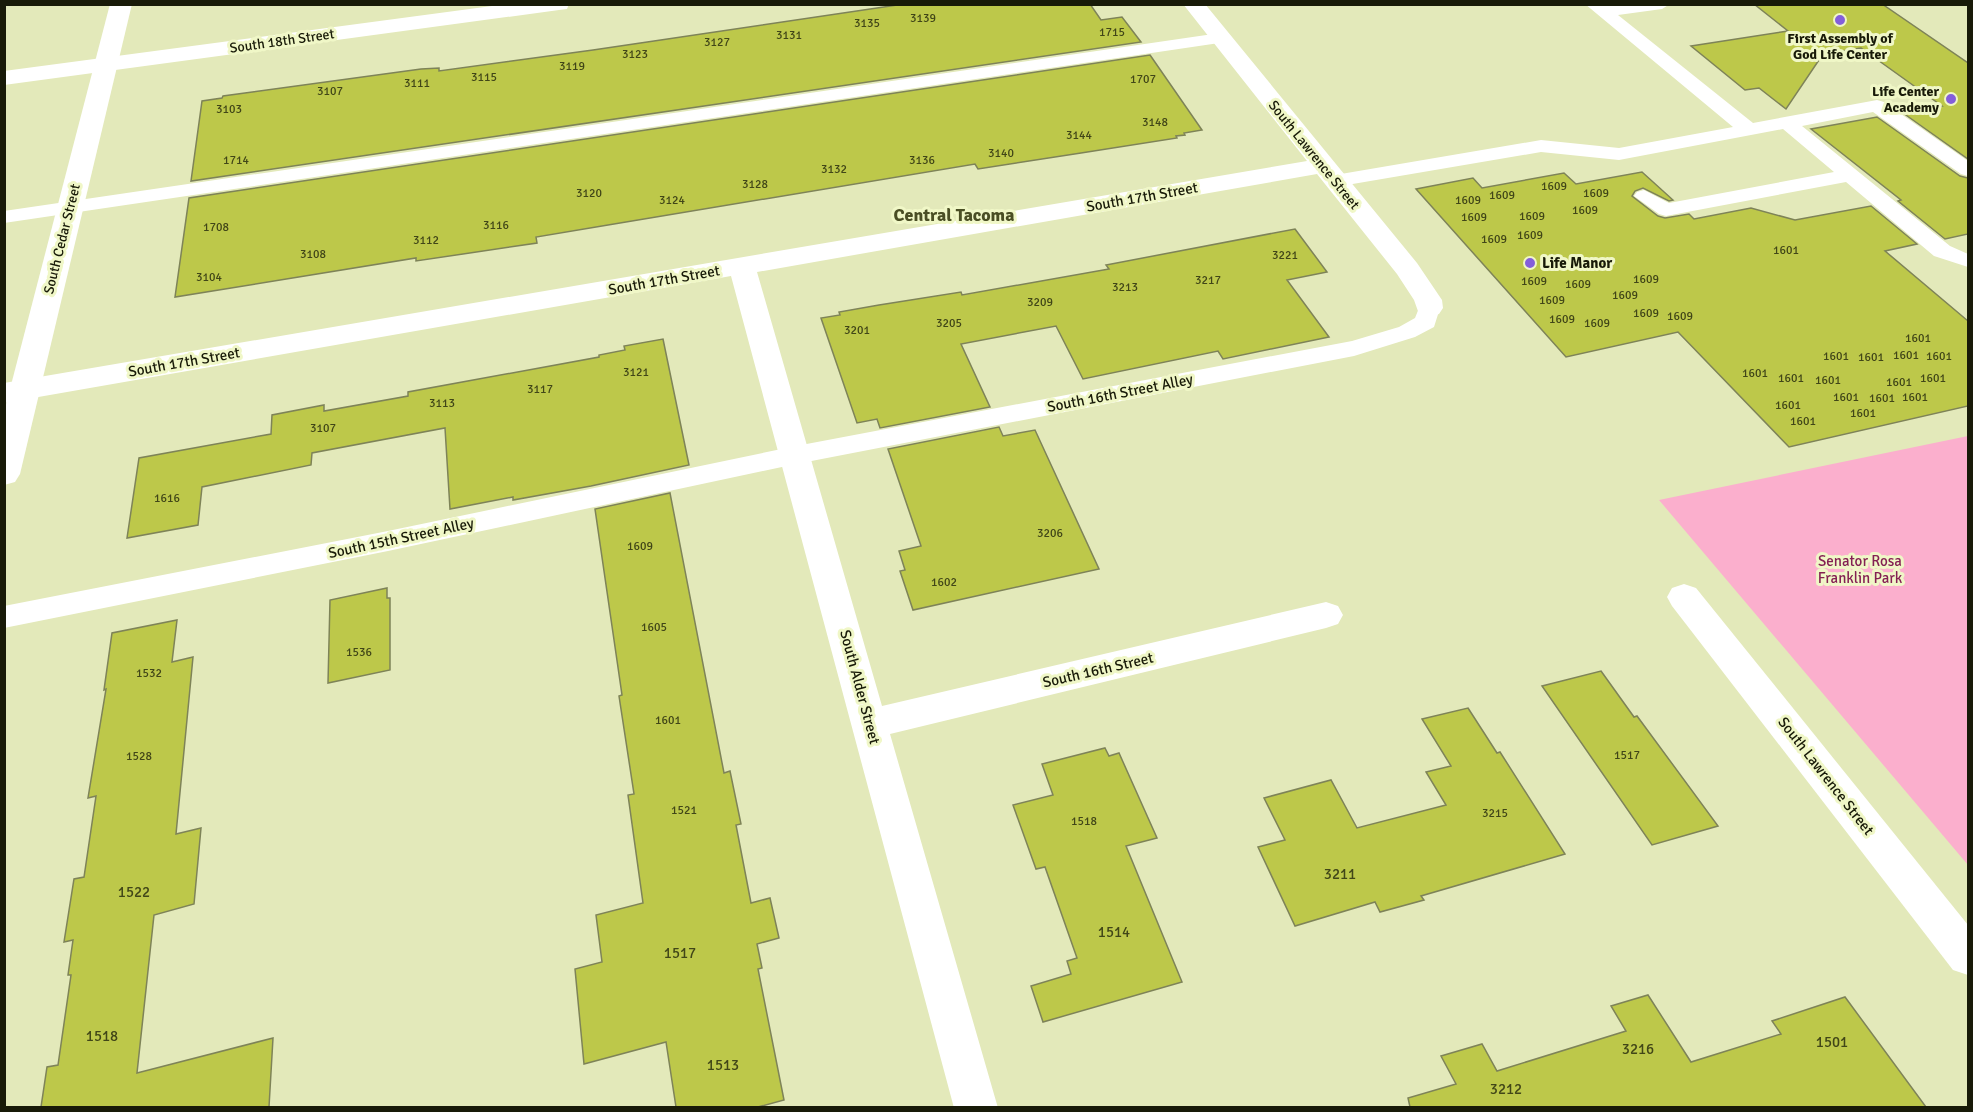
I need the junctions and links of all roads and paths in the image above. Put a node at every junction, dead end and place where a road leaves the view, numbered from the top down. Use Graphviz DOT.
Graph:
graph roads {
  1 [pos="121,4"];
  2 [pos="559,4"];
  3 [pos="1193,4"];
  4 [pos="1662,4"];
  5 [pos="1598,8"];
  6 [pos="1220,38"];
  7 [pos="106,65"];
  8 [pos="4,78"];
  9 [pos="1787,123"];
  10 [pos="1749,130"];
  11 [pos="1619,154"];
  12 [pos="1968,170"];
  13 [pos="1329,174"];
  14 [pos="1623,175"];
  15 [pos="1851,175"];
  16 [pos="1644,196"];
  17 [pos="70,208"];
  18 [pos="4,218"];
  19 [pos="1968,261"];
  20 [pos="742,267"];
  21 [pos="1429,309"];
  22 [pos="15,391"];
  23 [pos="796,455"];
  24 [pos="4,474"];
  25 [pos="1684,597"];
  26 [pos="1326,615"];
  27 [pos="4,617"];
  28 [pos="870,724"];
  29 [pos="1968,956"];
  30 [pos="976,1107"];
  1 -- 7 [label="street, South Cedar Street"];
  2 -- 7 [label="street, South 18th Street"];
  3 -- 6 [label="street, South Lawrence Street"];
  4 -- 5 [label="lane"];
  5 -- 10 [label="lane"];
  6 -- 13 [label="street, South Lawrence Street"];
  6 -- 17 [label="lane"];
  7 -- 8 [label="street, South 18th Street"];
  7 -- 17 [label="street, South Cedar Street"];
  9 -- 10 [label="lane"];
  9 -- 12 [label="lane"];
  9 -- 15 [label="lane"];
  10 -- 11 [label="lane"];
  11 -- 13 [label="lane"];
  11 -- 14 [label="lane"];
  13 -- 20 [label="street, South 17th Street"];
  13 -- 21 [label="street, South Lawrence Street"];
  15 -- 16 [label="lane"];
  15 -- 19 [label="lane"];
  17 -- 18 [label="lane"];
  17 -- 22 [label="street, South Cedar Street"];
  20 -- 22 [label="street, South 17th Street"];
  20 -- 23 [label="street, South Alder Street"];
  21 -- 23 [label="lane, South 16th Street Alley"];
  22 -- 24 [label="street, South Cedar Street"];
  23 -- 27 [label="lane, South 15th Street Alley"];
  23 -- 28 [label="street, South Alder Street"];
  25 -- 29 [label="street, South Lawrence Street"];
  26 -- 28 [label="street, South 16th Street"];
  28 -- 30 [label="street, South Alder Street"];
}
